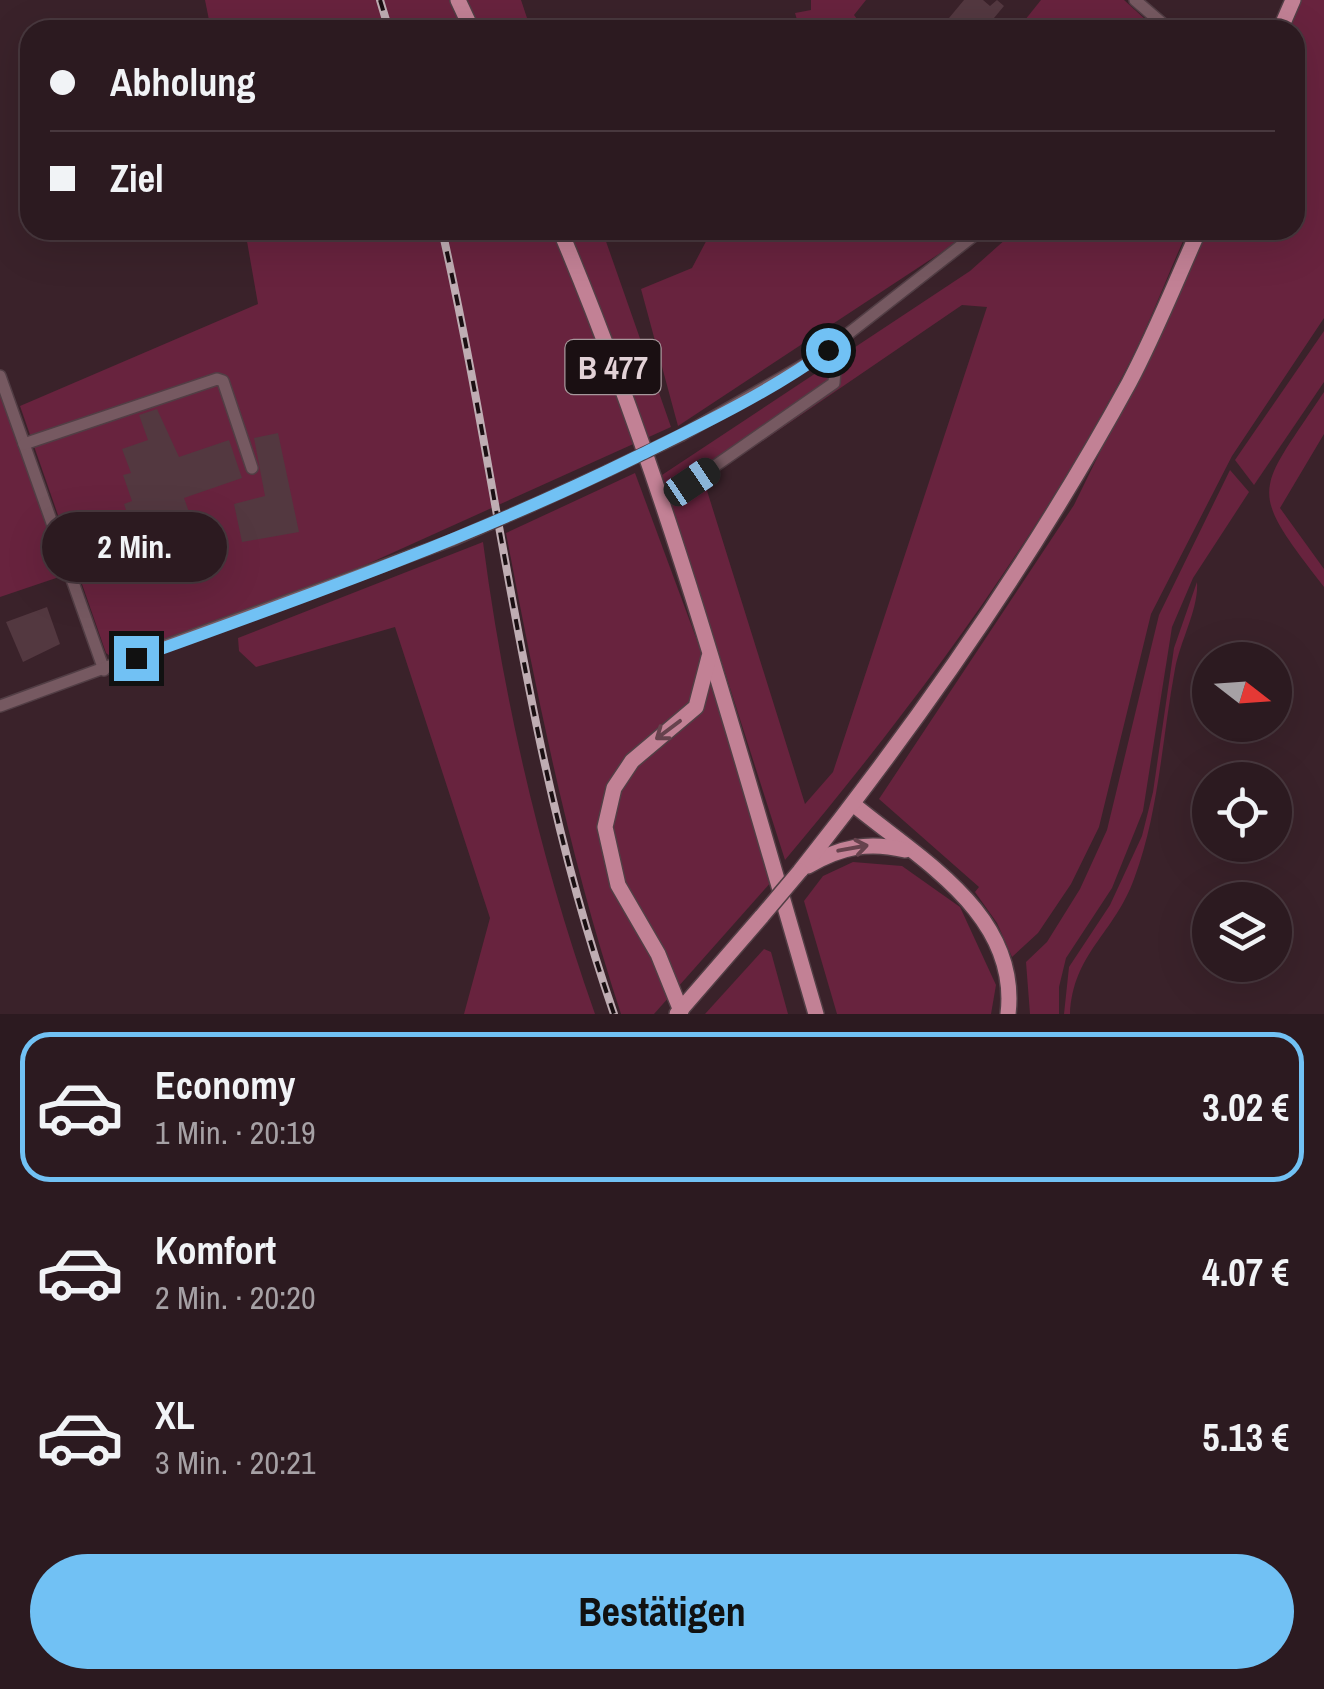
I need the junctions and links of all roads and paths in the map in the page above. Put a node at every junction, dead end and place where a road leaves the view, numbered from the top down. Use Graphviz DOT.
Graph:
graph roads {
  1 [pos="1136,0"];
  2 [pos="1159,20"];
  3 [pos="564,240"];
  4 [pos="969,240"];
  5 [pos="1194,240"];
  6 [pos="828,350"];
  7 [pos="0,376"];
  8 [pos="24,444"];
  9 [pos="252,468"];
  10 [pos="692,482"];
  11 [pos="710,648"];
  12 [pos="104,670"];
  13 [pos="0,706"];
  14 [pos="853,804"];
  15 [pos="910,852"];
  16 [pos="800,871"];
  17 [pos="679,1012"];
  18 [pos="816,1014"];
  19 [pos="1008,1014"];
  1 -- 2 [label="street"];
  3 -- 11 [label="main road, B 477"];
  4 -- 6 [label="street"];
  5 -- 14 [label="main road"];
  6 -- 10 [label="street"];
  6 -- 12 [label="street, bridge"];
  7 -- 8 [label="street"];
  8 -- 9 [label="street"];
  8 -- 12 [label="street"];
  11 -- 17 [label="main road, one-way"];
  11 -- 18 [label="main road, B 477"];
  12 -- 13 [label="street"];
  14 -- 15 [label="main road"];
  14 -- 16 [label="main road"];
  16 -- 15 [label="main road, one-way"];
  15 -- 19 [label="main road"];
  16 -- 17 [label="main road, bridge"];
}
